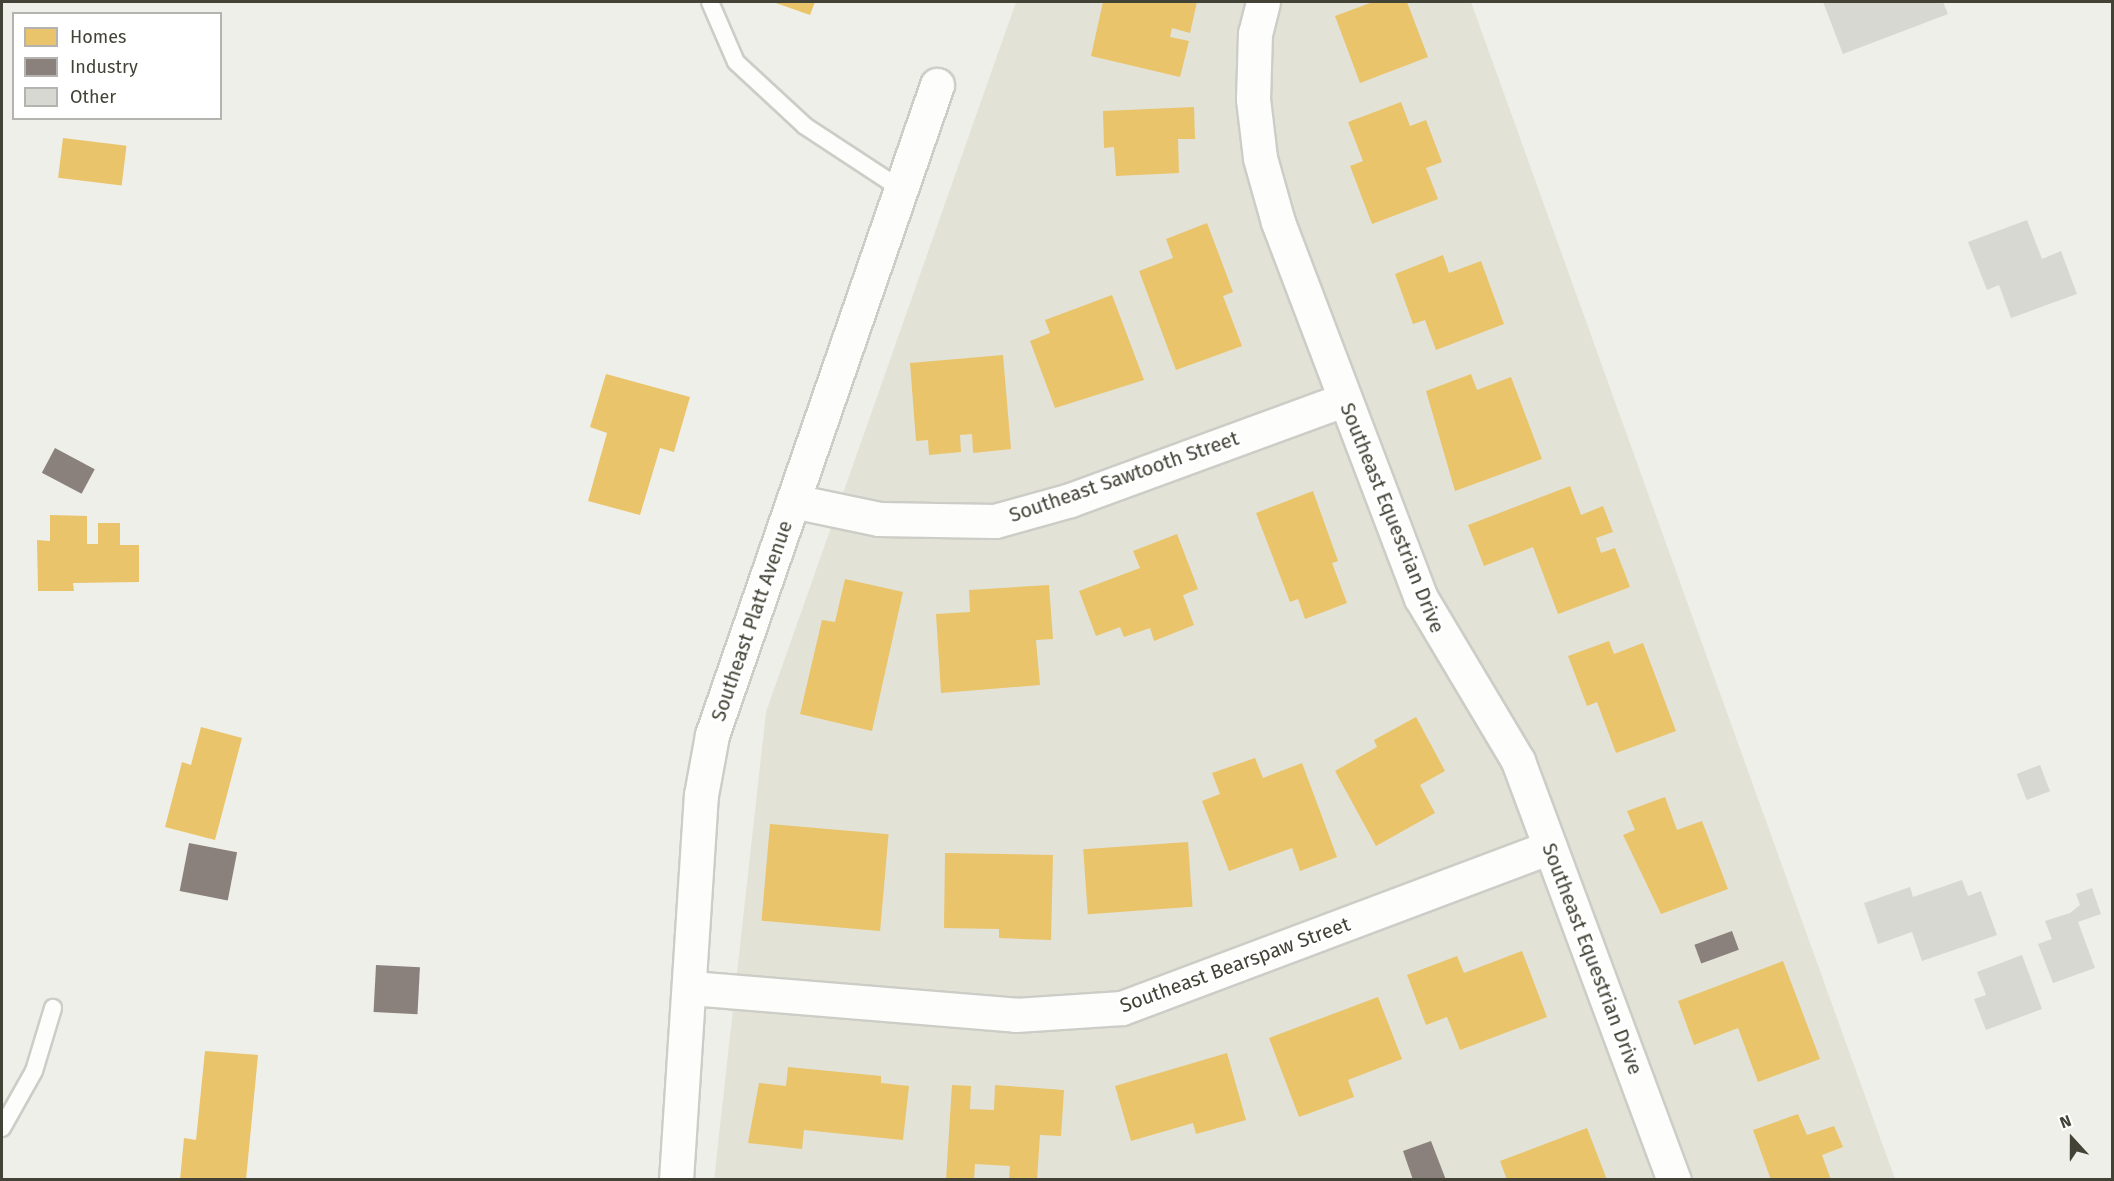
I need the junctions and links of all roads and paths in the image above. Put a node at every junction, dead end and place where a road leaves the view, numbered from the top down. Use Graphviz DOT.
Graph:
graph roads {
  1 [pos="710,2"];
  2 [pos="1263,2"];
  3 [pos="936,85"];
  4 [pos="901,189"];
  5 [pos="1343,400"];
  6 [pos="793,501"];
  7 [pos="1550,847"];
  8 [pos="691,988"];
  9 [pos="53,1008"];
  10 [pos="2,1128"];
  11 [pos="676,1179"];
  12 [pos="1674,1179"];
  1 -- 4 [label="lane"];
  2 -- 5 [label="street, Southeast Equestrian Drive"];
  3 -- 4 [label="street, Southeast Platt Avenue"];
  4 -- 6 [label="street, Southeast Platt Avenue"];
  5 -- 6 [label="street, Southeast Sawtooth Street"];
  5 -- 7 [label="street, Southeast Equestrian Drive"];
  6 -- 8 [label="street, Southeast Platt Avenue"];
  7 -- 8 [label="street, Southeast Bearspaw Street"];
  7 -- 12 [label="street, Southeast Equestrian Drive"];
  8 -- 11 [label="street, Southeast Platt Avenue"];
  9 -- 10 [label="lane"];
}
